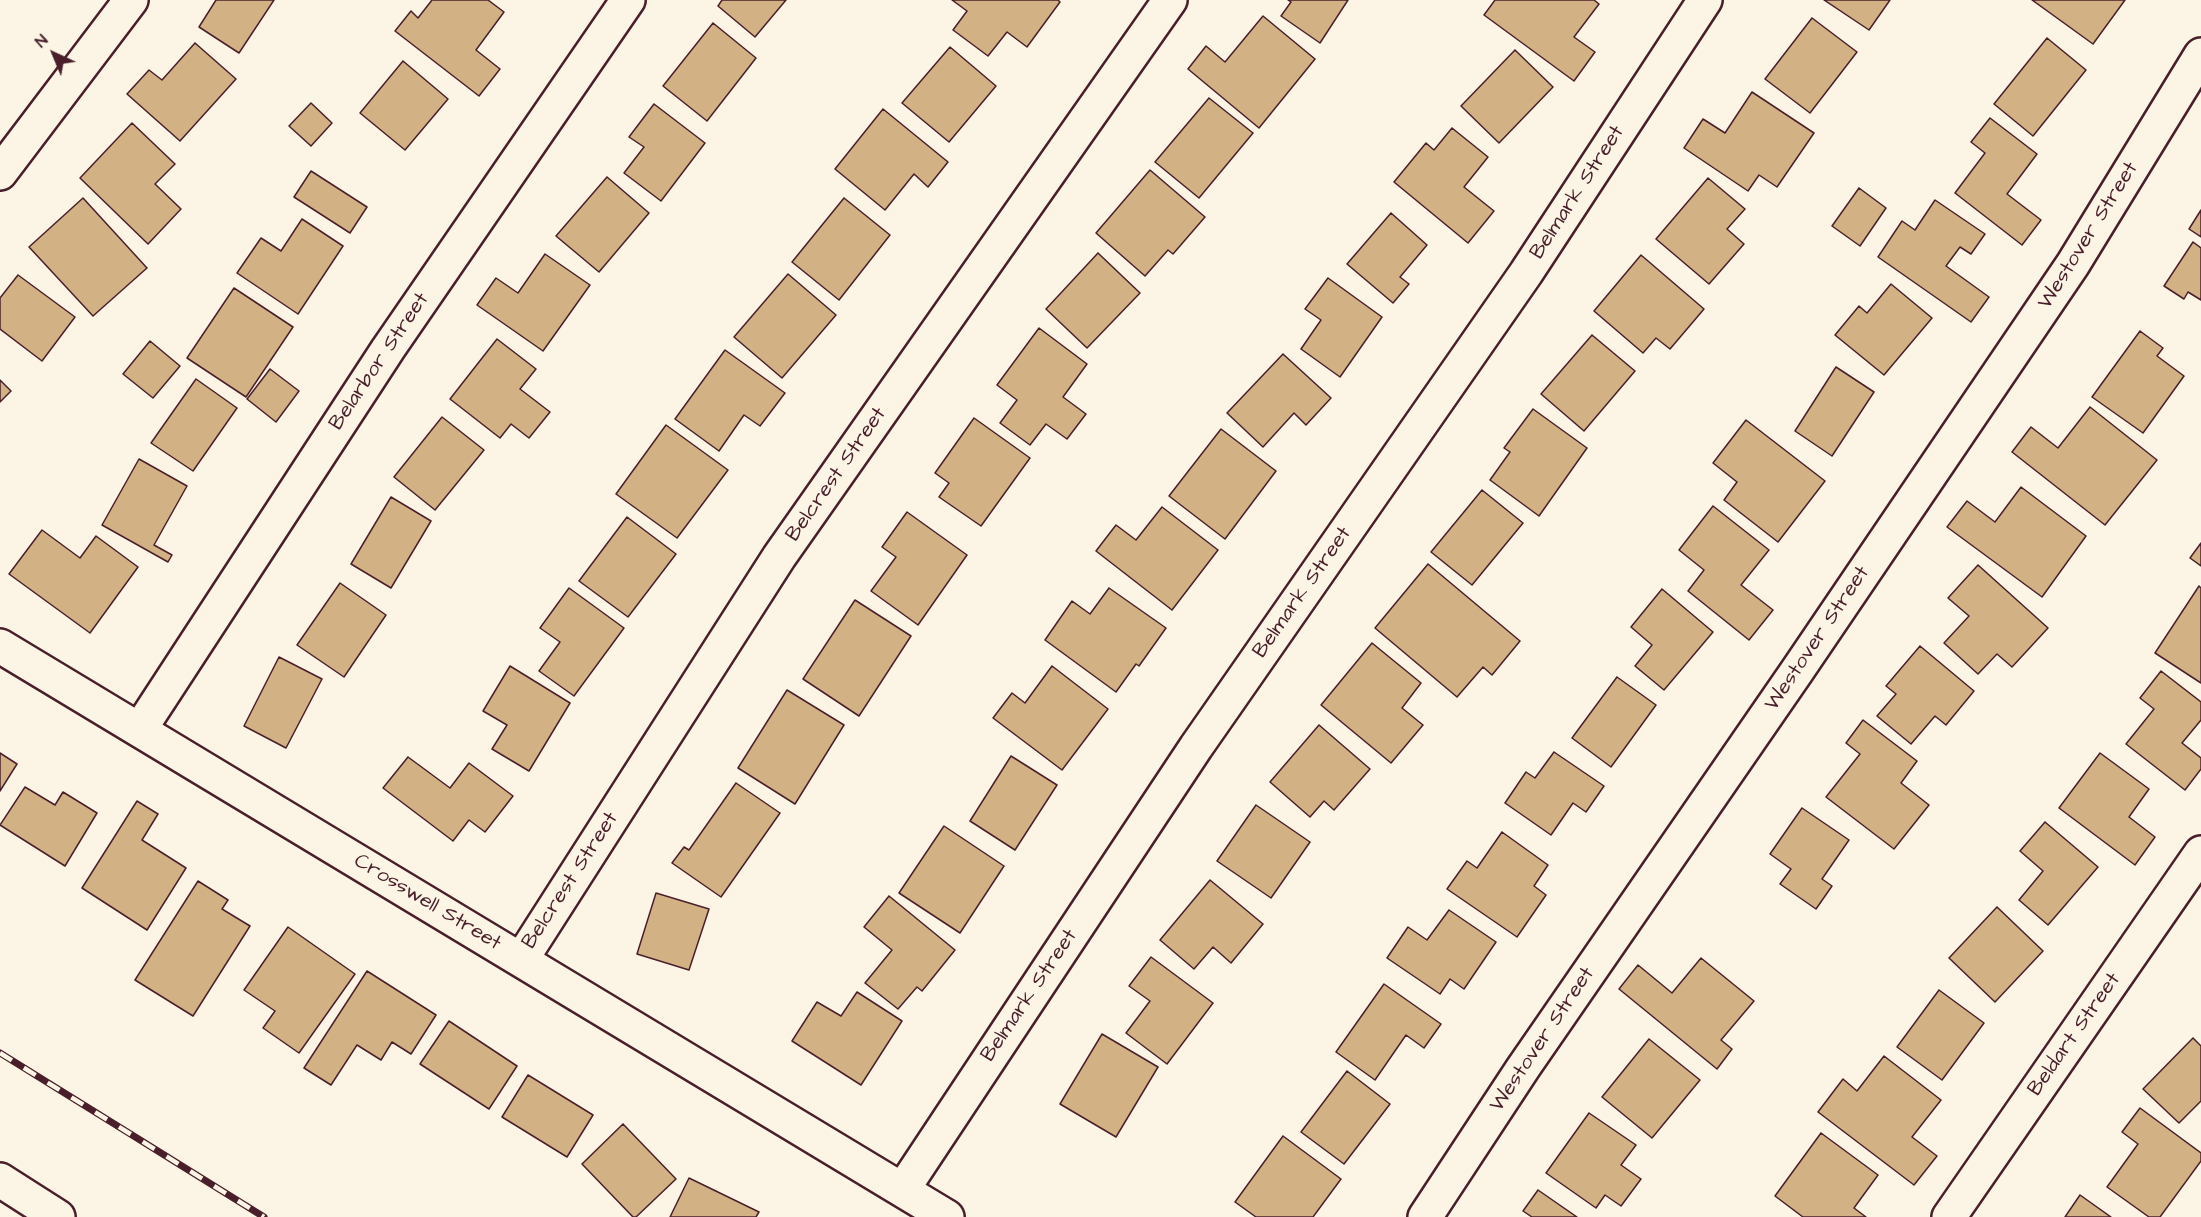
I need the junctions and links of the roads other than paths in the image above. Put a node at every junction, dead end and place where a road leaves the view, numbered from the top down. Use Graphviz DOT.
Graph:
graph roads {
  1 [pos="131,0"];
  2 [pos="628,0"];
  3 [pos="1170,0"];
  4 [pos="1705,0"];
  5 [pos="2201,55"];
  6 [pos="0,173"];
  7 [pos="0,646"];
  8 [pos="140,729"];
  9 [pos="2201,853"];
  10 [pos="521,960"];
  11 [pos="0,1180"];
  12 [pos="903,1189"];
  13 [pos="58,1217"];
  14 [pos="947,1217"];
  15 [pos="1425,1217"];
  16 [pos="1949,1217"];
  1 -- 6 [label="street"];
  2 -- 8 [label="street, Belarbor Street"];
  3 -- 10 [label="street, Belcrest Street"];
  4 -- 12 [label="street, Belmark Street"];
  5 -- 15 [label="street, Westover Street"];
  7 -- 8 [label="street, Crosswell Street"];
  8 -- 10 [label="street, Crosswell Street"];
  9 -- 16 [label="street, Beldart Street"];
  10 -- 12 [label="street, Crosswell Street"];
  11 -- 13 [label="street"];
  12 -- 14 [label="street, Crosswell Street"];
}
